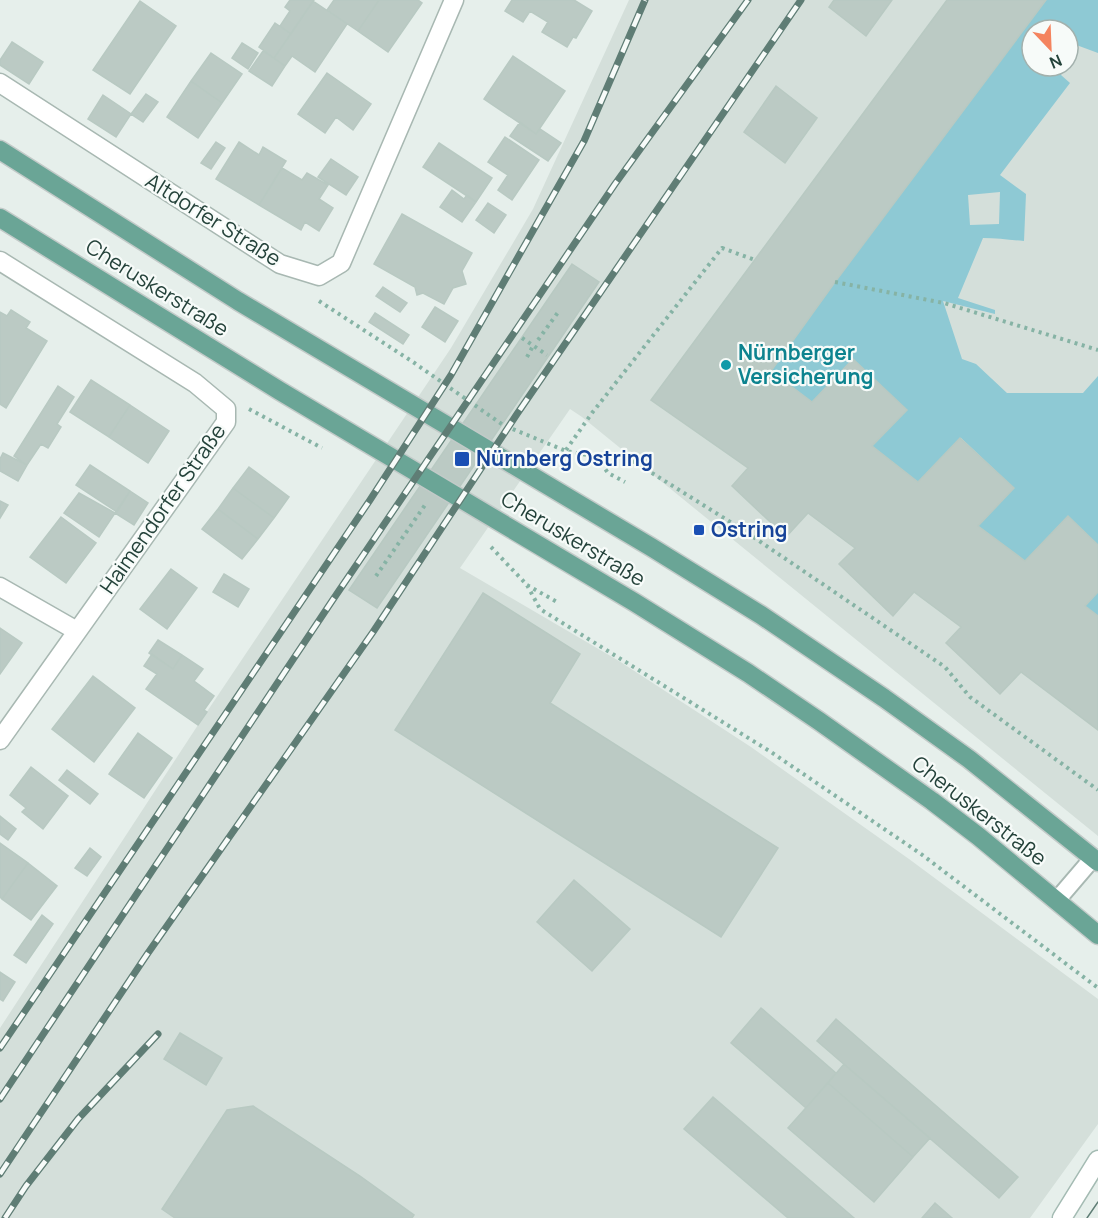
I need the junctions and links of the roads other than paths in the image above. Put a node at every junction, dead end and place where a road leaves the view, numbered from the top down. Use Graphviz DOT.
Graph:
graph roads {
  1 [pos="454,0"];
  2 [pos="0,83"];
  3 [pos="0,150"];
  4 [pos="0,218"];
  5 [pos="0,261"];
  6 [pos="0,587"];
  7 [pos="77,631"];
  8 [pos="0,740"];
  9 [pos="1095,860"];
  10 [pos="1057,900"];
  11 [pos="1098,935"];
  12 [pos="1098,1160"];
  13 [pos="1062,1218"];
  1 -- 2 [label="street, Altdorfer Straße"];
  3 -- 9 [label="main road, Cheruskerstraße"];
  4 -- 10 [label="main road, Cheruskerstraße"];
  5 -- 7 [label="street, Haimendorfer Straße"];
  6 -- 7 [label="street"];
  7 -- 8 [label="street, Haimendorfer Straße"];
  9 -- 10 [label="lane"];
  10 -- 11 [label="main road, Cheruskerstraße"];
  12 -- 13 [label="street"];
}
